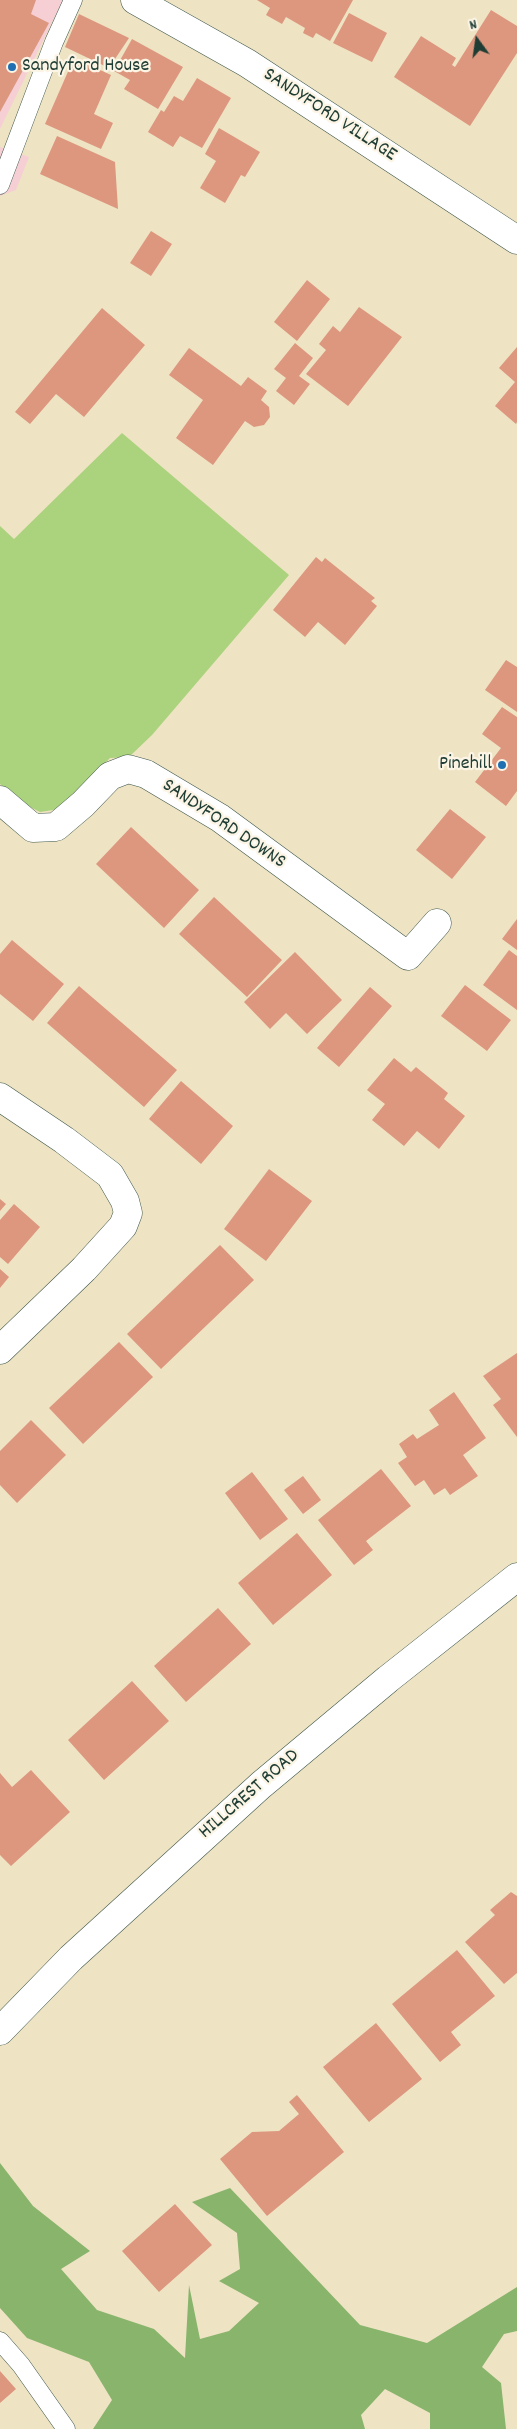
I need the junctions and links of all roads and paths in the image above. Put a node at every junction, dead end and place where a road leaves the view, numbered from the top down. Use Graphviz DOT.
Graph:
graph roads {
  1 [pos="73,0"];
  2 [pos="135,0"];
  3 [pos="0,185"];
  4 [pos="517,240"];
  5 [pos="0,800"];
  6 [pos="437,924"];
  7 [pos="0,1097"];
  8 [pos="0,1350"];
  9 [pos="517,1578"];
  10 [pos="0,2031"];
  11 [pos="0,2341"];
  12 [pos="66,2429"];
  1 -- 3 [label="lane"];
  2 -- 4 [label="street, SANDYFORD VILLAGE"];
  5 -- 6 [label="street, SANDYFORD DOWNS"];
  7 -- 8 [label="street"];
  9 -- 10 [label="street, HILLCREST ROAD"];
  11 -- 12 [label="lane"];
}
